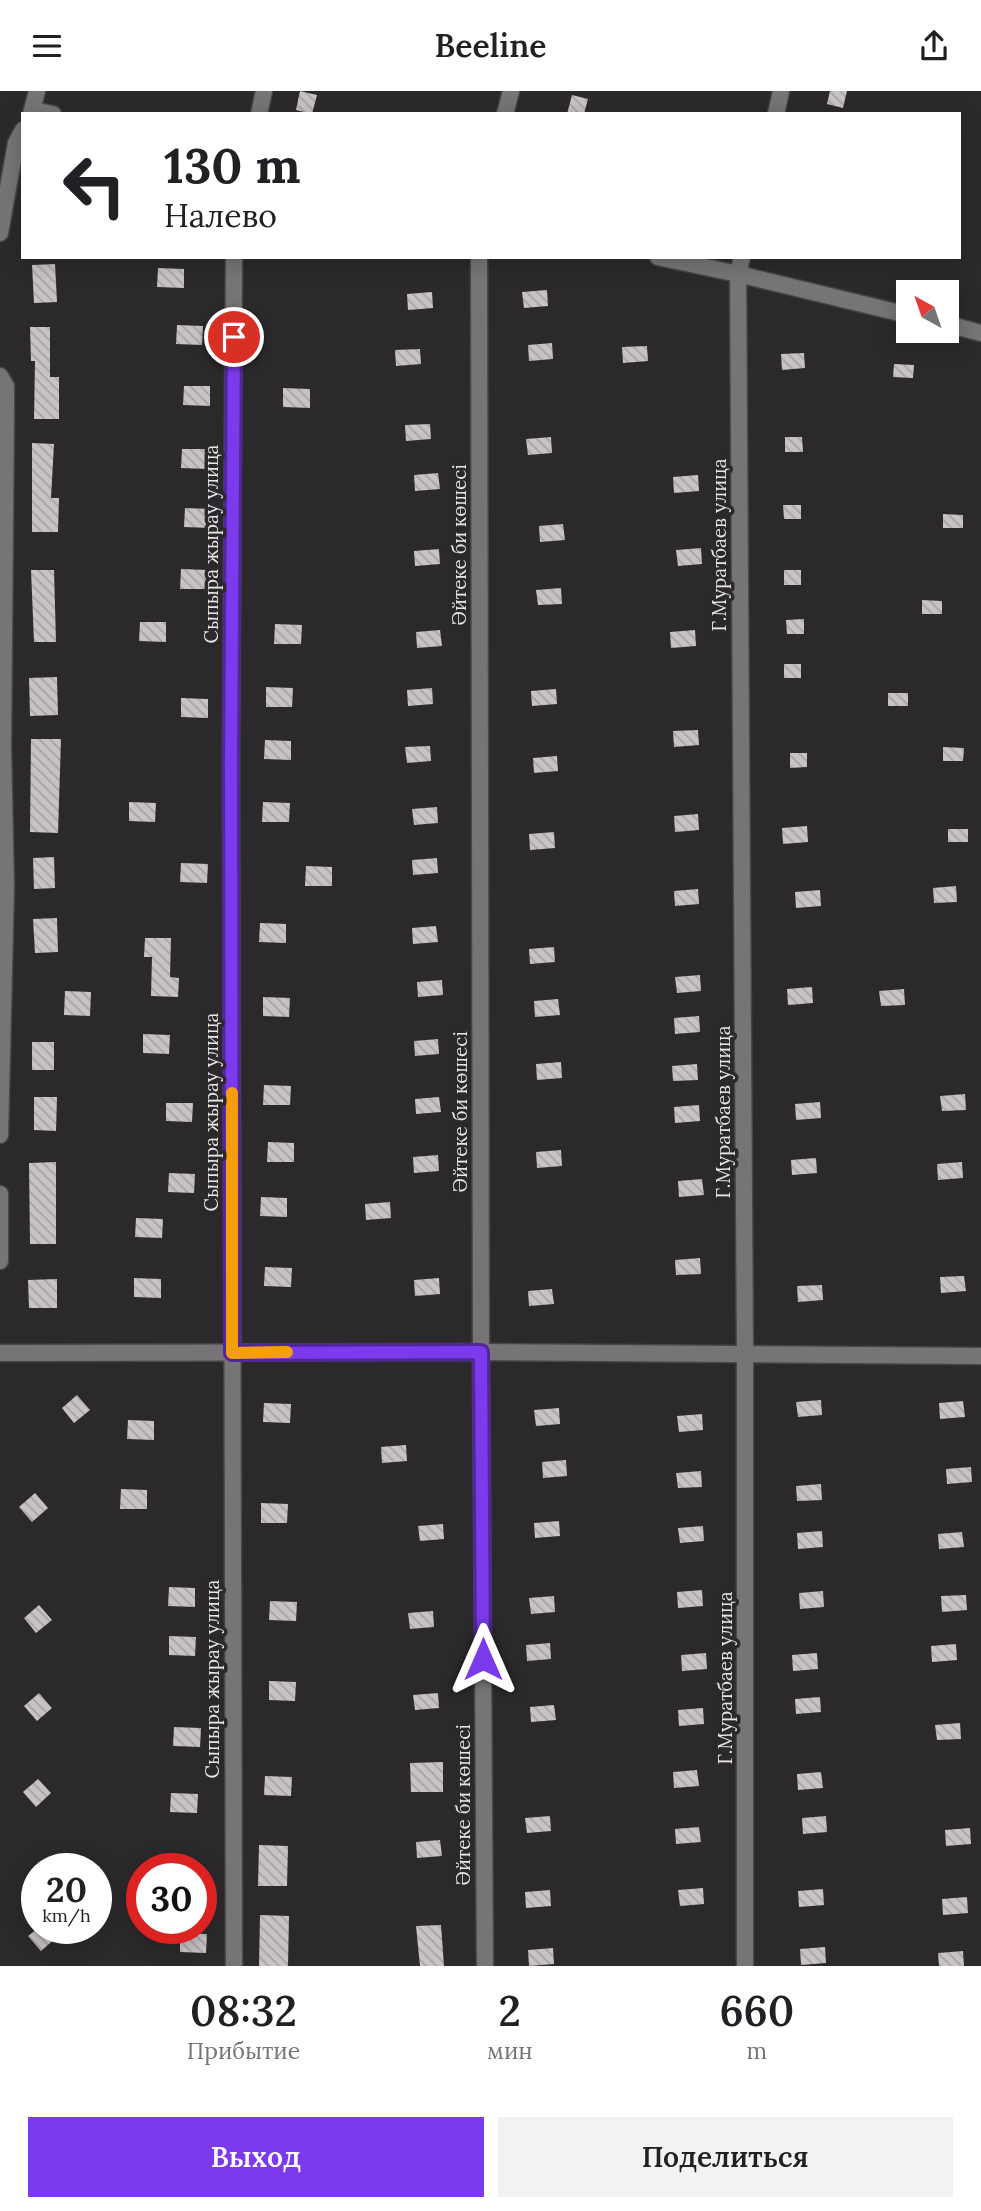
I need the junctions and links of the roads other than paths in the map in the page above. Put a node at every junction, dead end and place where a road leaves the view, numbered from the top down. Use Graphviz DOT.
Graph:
graph roads {
  1 [pos="37,91"];
  2 [pos="264,91"];
  3 [pos="511,91"];
  4 [pos="781,91"];
  5 [pos="32,112"];
  6 [pos="260,112"];
  7 [pos="506,112"];
  8 [pos="776,112"];
  9 [pos="21,134"];
  10 [pos="0,233"];
  11 [pos="234,259"];
  12 [pos="480,259"];
  13 [pos="667,259"];
  14 [pos="742,259"];
  15 [pos="738,274"];
  16 [pos="896,312"];
  17 [pos="959,327"];
  18 [pos="981,333"];
  19 [pos="0,376"];
  20 [pos="0,1135"];
  21 [pos="0,1194"];
  22 [pos="0,1261"];
  23 [pos="481,1352"];
  24 [pos="0,1353"];
  25 [pos="232,1353"];
  26 [pos="746,1355"];
  27 [pos="981,1356"];
  28 [pos="234,1966"];
  29 [pos="485,1966"];
  30 [pos="746,1966"];
  1 -- 5 [label="street"];
  2 -- 6 [label="street"];
  3 -- 7 [label="street"];
  4 -- 8 [label="street"];
  9 -- 10 [label="street"];
  11 -- 25 [label="street, Сыпыра жырау улица"];
  12 -- 23 [label="street, Әйтеке би көшесі"];
  13 -- 15 [label="street"];
  14 -- 15 [label="street, Г.Муратбаев улица"];
  15 -- 16 [label="street"];
  15 -- 26 [label="street, Г.Муратбаев улица"];
  17 -- 18 [label="street"];
  19 -- 20 [label="street"];
  21 -- 22 [label="street"];
  23 -- 25 [label="street"];
  23 -- 26 [label="street"];
  23 -- 29 [label="street, Әйтеке би көшесі"];
  24 -- 25 [label="street"];
  25 -- 28 [label="street, Сыпыра жырау улица"];
  26 -- 27 [label="street"];
  26 -- 30 [label="street, Г.Муратбаев улица"];
}
